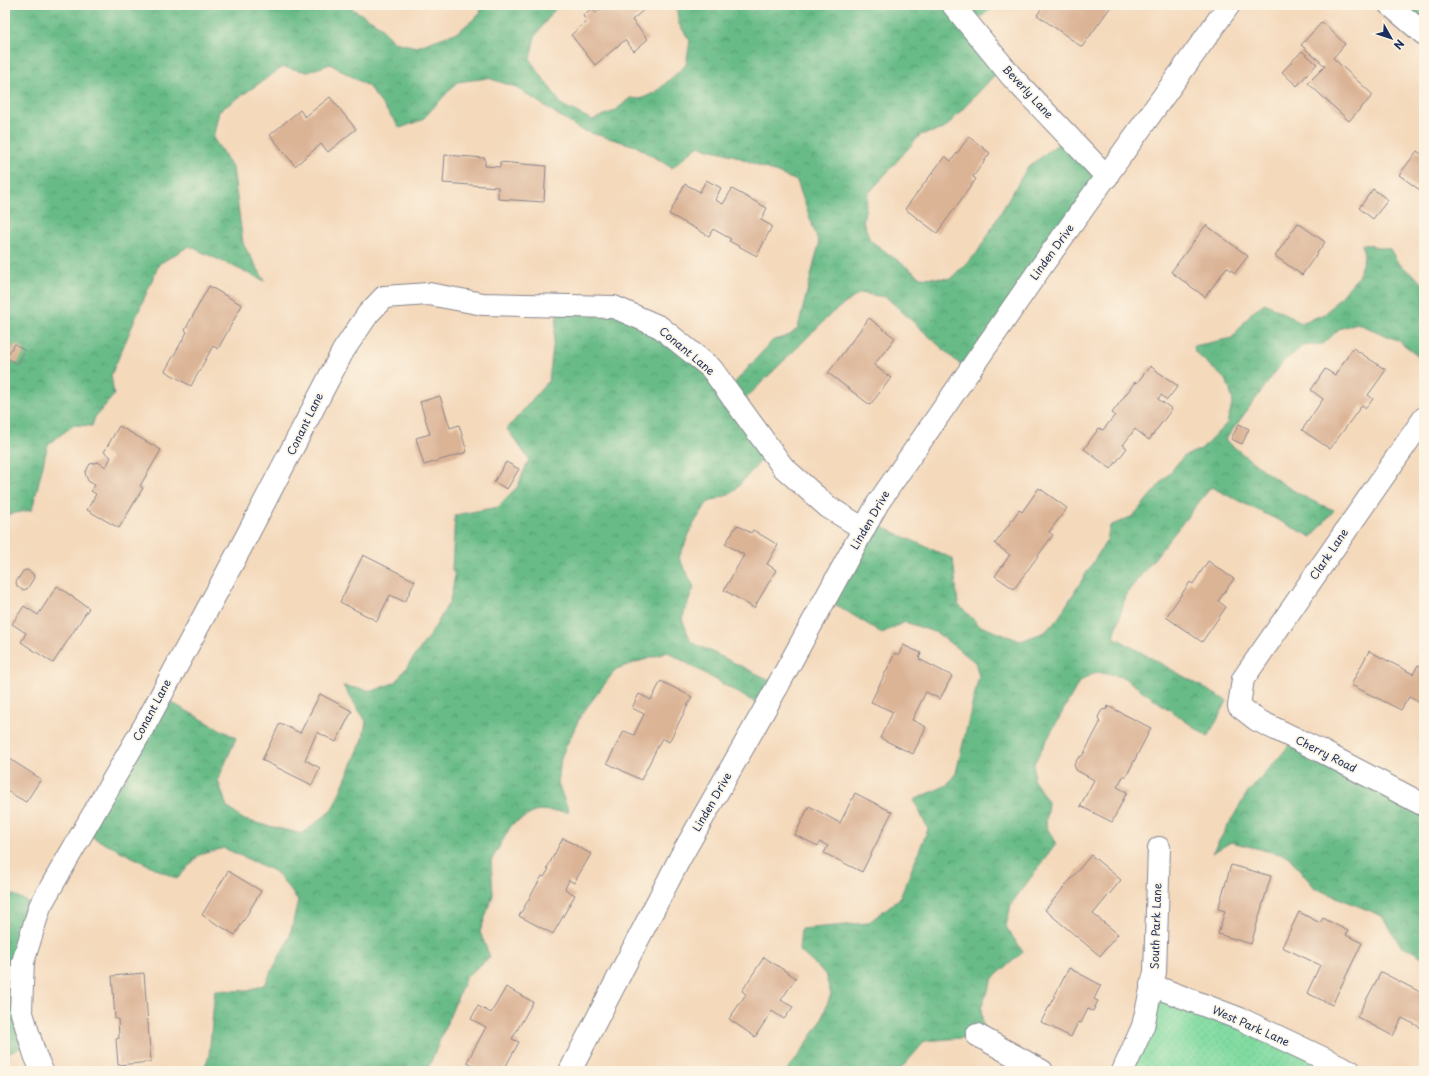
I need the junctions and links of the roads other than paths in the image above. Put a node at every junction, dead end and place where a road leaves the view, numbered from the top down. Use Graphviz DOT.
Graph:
graph roads {
  1 [pos="953,5"];
  2 [pos="1229,5"];
  3 [pos="1390,5"];
  4 [pos="1424,34"];
  5 [pos="1107,177"];
  6 [pos="1424,418"];
  7 [pos="864,529"];
  8 [pos="1242,694"];
  9 [pos="1424,805"];
  10 [pos="1160,848"];
  11 [pos="1151,985"];
  12 [pos="977,1035"];
  13 [pos="42,1071"];
  14 [pos="570,1071"];
  15 [pos="1042,1071"];
  16 [pos="1123,1071"];
  17 [pos="1350,1071"];
  1 -- 5 [label="street, Beverly Lane"];
  2 -- 5 [label="street, Linden Drive"];
  3 -- 4 [label="street"];
  5 -- 7 [label="street, Linden Drive"];
  6 -- 8 [label="street, Clark Lane"];
  7 -- 13 [label="street, Conant Lane"];
  7 -- 14 [label="street, Linden Drive"];
  8 -- 9 [label="street, Cherry Road"];
  10 -- 11 [label="street, South Park Lane"];
  11 -- 16 [label="street, South Park Lane"];
  11 -- 17 [label="street, West Park Lane"];
  12 -- 15 [label="street"];
}
